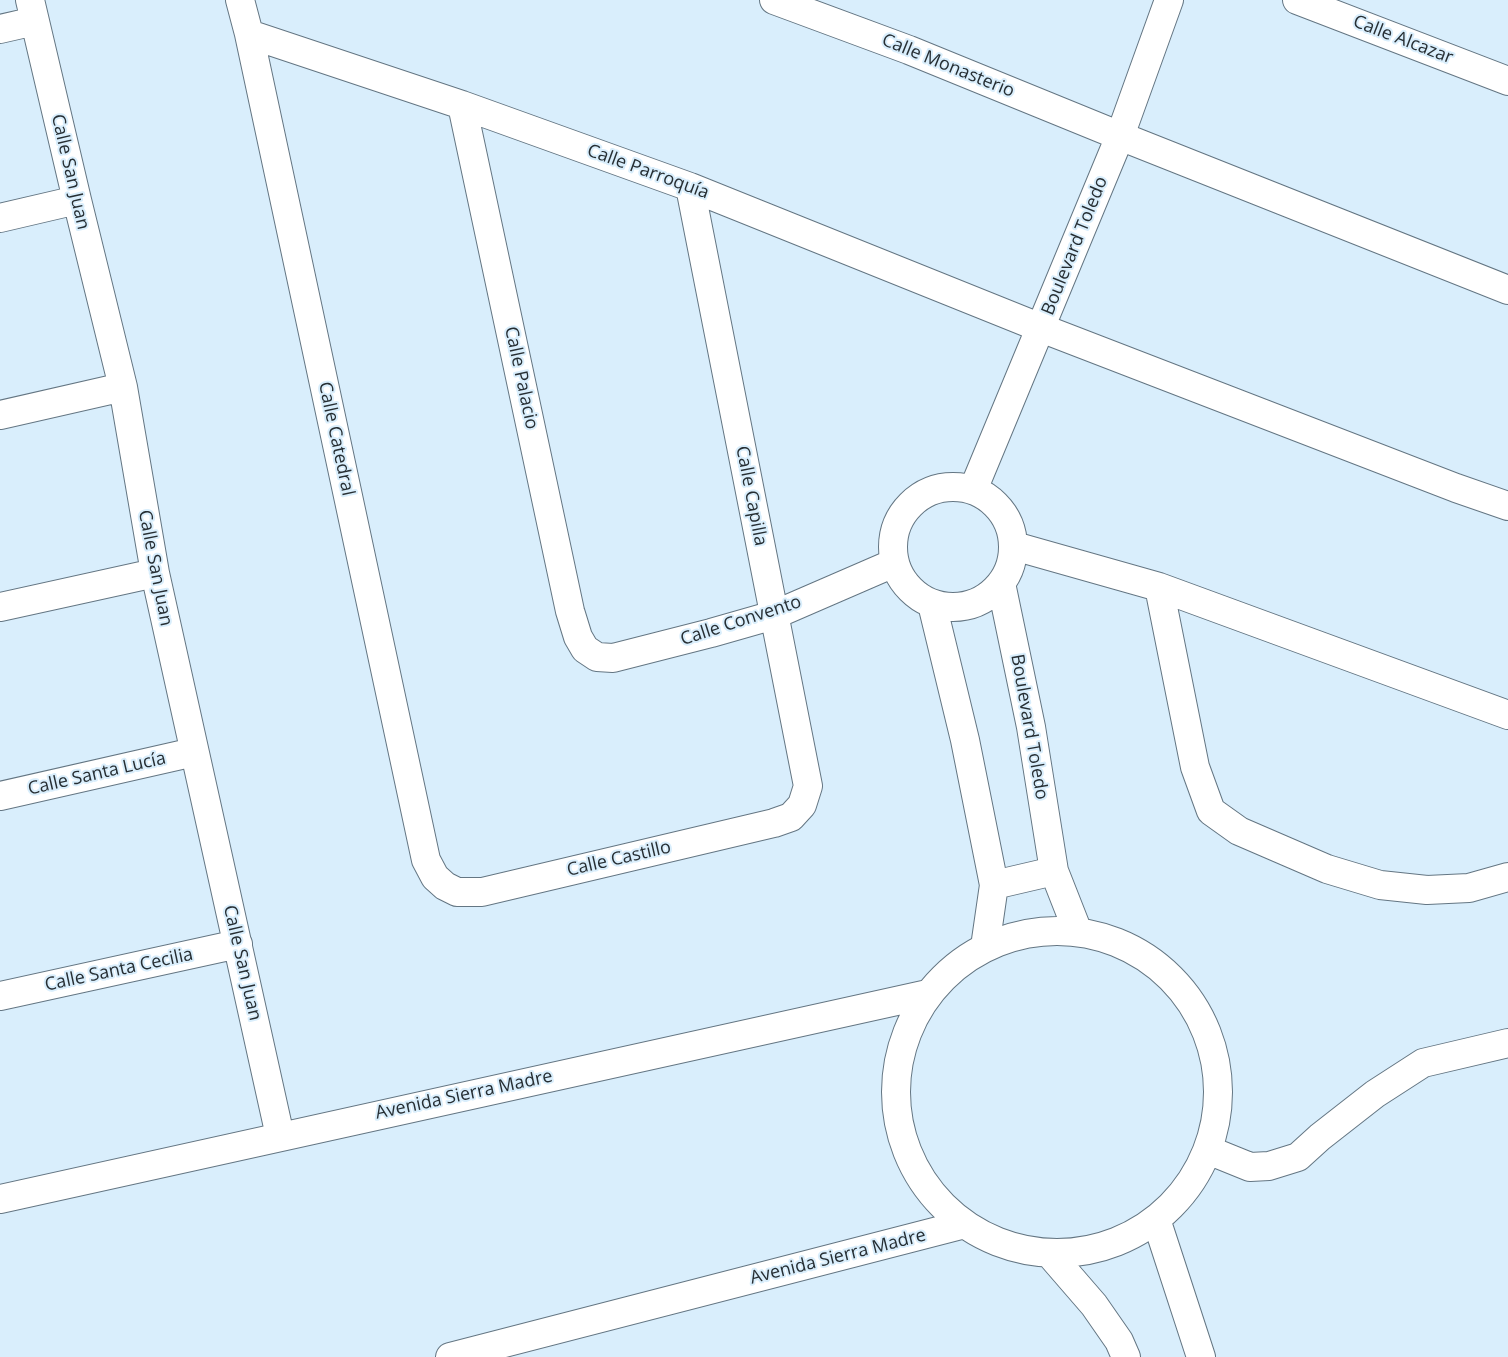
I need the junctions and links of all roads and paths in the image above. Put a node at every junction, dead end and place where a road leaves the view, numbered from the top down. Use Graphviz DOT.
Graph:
graph roads {
  1 [pos="240,0"];
  2 [pos="774,0"];
  3 [pos="1168,0"];
  4 [pos="1297,0"];
  5 [pos="32,10"];
  6 [pos="0,29"];
  7 [pos="249,34"];
  8 [pos="1508,81"];
  9 [pos="462,104"];
  10 [pos="1120,136"];
  11 [pos="690,187"];
  12 [pos="77,200"];
  13 [pos="0,218"];
  14 [pos="1508,290"];
  15 [pos="1041,328"];
  16 [pos="123,387"];
  17 [pos="0,415"];
  18 [pos="973,490"];
  19 [pos="1508,506"];
  20 [pos="1014,546"];
  21 [pos="894,563"];
  22 [pos="155,573"];
  23 [pos="1001,583"];
  24 [pos="1159,587"];
  25 [pos="932,604"];
  26 [pos="0,607"];
  27 [pos="774,614"];
  28 [pos="586,649"];
  29 [pos="1508,715"];
  30 [pos="194,752"];
  31 [pos="0,796"];
  32 [pos="802,805"];
  33 [pos="1054,871"];
  34 [pos="435,877"];
  35 [pos="1508,877"];
  36 [pos="994,885"];
  37 [pos="1078,932"];
  38 [pos="238,944"];
  39 [pos="985,947"];
  40 [pos="928,994"];
  41 [pos="0,996"];
  42 [pos="1508,1043"];
  43 [pos="280,1136"];
  44 [pos="1208,1150"];
  45 [pos="0,1199"];
  46 [pos="1156,1219"];
  47 [pos="964,1224"];
  48 [pos="1049,1253"];
  49 [pos="450,1357"];
  50 [pos="1126,1357"];
  51 [pos="1201,1357"];
  1 -- 7 [label="street, Calle Catedral"];
  2 -- 10 [label="street, Calle Monasterio"];
  3 -- 10 [label="street, Boulevard Toledo"];
  4 -- 8 [label="street, Calle Alcazar"];
  5 -- 6 [label="street"];
  5 -- 12 [label="street, Calle San Juan"];
  7 -- 9 [label="street, Calle Parroquía"];
  7 -- 34 [label="street, Calle Catedral"];
  9 -- 11 [label="street, Calle Parroquía"];
  9 -- 28 [label="street, Calle Palacio"];
  10 -- 14 [label="street, Calle Monasterio"];
  10 -- 15 [label="street, Boulevard Toledo"];
  11 -- 15 [label="street, Calle Parroquía"];
  11 -- 27 [label="street, Calle Capilla"];
  12 -- 13 [label="street"];
  12 -- 16 [label="street, Calle San Juan"];
  15 -- 18 [label="street, Boulevard Toledo"];
  15 -- 19 [label="street, Calle Parroquía"];
  16 -- 17 [label="street"];
  16 -- 22 [label="street, Calle San Juan"];
  18 -- 20 [label="street"];
  18 -- 21 [label="street"];
  20 -- 23 [label="street"];
  20 -- 24 [label="street"];
  21 -- 25 [label="street"];
  21 -- 27 [label="street, Calle Convento"];
  22 -- 26 [label="street"];
  22 -- 30 [label="street, Calle San Juan"];
  23 -- 25 [label="street"];
  23 -- 33 [label="street, Boulevard Toledo"];
  24 -- 29 [label="street"];
  24 -- 35 [label="street"];
  25 -- 36 [label="street"];
  27 -- 28 [label="street, Calle Convento"];
  27 -- 32 [label="street, Calle Capilla"];
  30 -- 31 [label="street, Calle Santa Lucía"];
  30 -- 38 [label="street, Calle San Juan"];
  32 -- 34 [label="street, Calle Castillo"];
  33 -- 36 [label="street"];
  33 -- 37 [label="street, Boulevard Toledo"];
  36 -- 39 [label="street"];
  37 -- 39 [label="street"];
  37 -- 44 [label="street"];
  38 -- 41 [label="street, Calle Santa Cecilia"];
  38 -- 43 [label="street, Calle San Juan"];
  39 -- 40 [label="street"];
  40 -- 43 [label="street, Avenida Sierra Madre"];
  40 -- 47 [label="street"];
  42 -- 44 [label="street"];
  43 -- 45 [label="street, Avenida Sierra Madre"];
  44 -- 46 [label="street"];
  46 -- 48 [label="street"];
  46 -- 51 [label="street"];
  47 -- 48 [label="street"];
  47 -- 49 [label="street, Avenida Sierra Madre"];
  48 -- 50 [label="street"];
}
